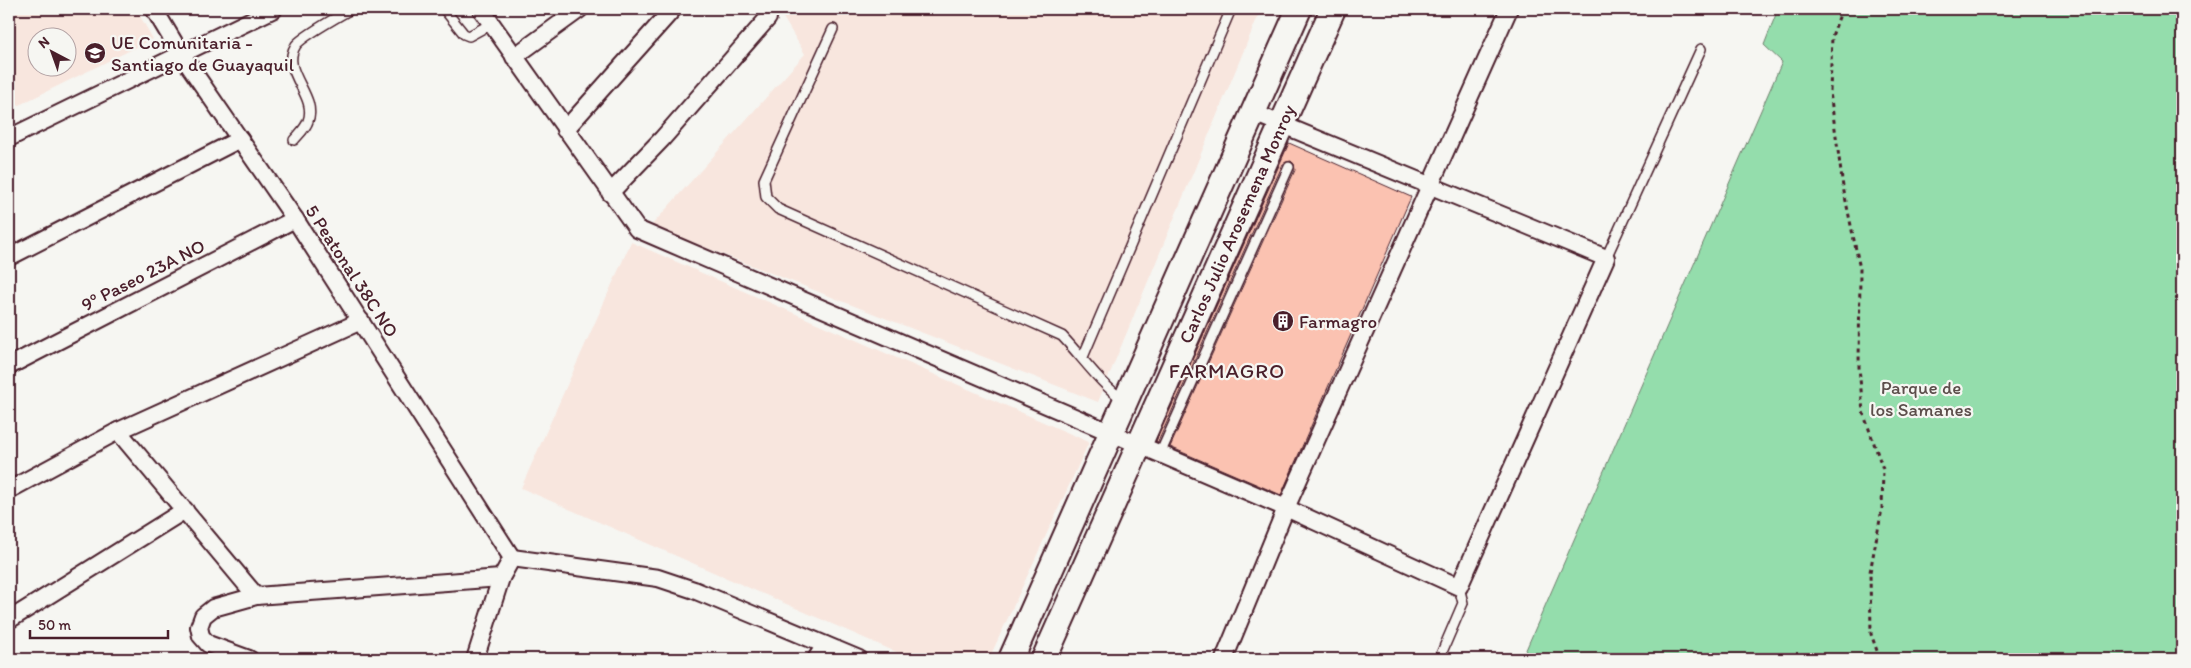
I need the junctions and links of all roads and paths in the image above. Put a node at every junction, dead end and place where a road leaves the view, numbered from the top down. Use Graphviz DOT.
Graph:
graph roads {
  1 [pos="154,9"];
  2 [pos="274,9"];
  3 [pos="350,9"];
  4 [pos="444,9"];
  5 [pos="481,9"];
  6 [pos="580,9"];
  7 [pos="673,9"];
  8 [pos="1231,9"];
  9 [pos="1299,9"];
  10 [pos="1333,9"];
  11 [pos="1509,9"];
  12 [pos="1842,9"];
  13 [pos="768,18"];
  14 [pos="491,24"];
  15 [pos="833,29"];
  16 [pos="1701,49"];
  17 [pos="181,54"];
  18 [pos="514,57"];
  19 [pos="1254,113"];
  20 [pos="1282,124"];
  21 [pos="565,130"];
  22 [pos="9,138"];
  23 [pos="240,139"];
  24 [pos="294,140"];
  25 [pos="1289,167"];
  26 [pos="1429,187"];
  27 [pos="610,193"];
  28 [pos="295,219"];
  29 [pos="9,257"];
  30 [pos="1606,258"];
  31 [pos="361,321"];
  32 [pos="1083,358"];
  33 [pos="9,366"];
  34 [pos="1125,401"];
  35 [pos="118,431"];
  36 [pos="1111,433"];
  37 [pos="1149,450"];
  38 [pos="9,490"];
  39 [pos="1286,508"];
  40 [pos="185,510"];
  41 [pos="512,558"];
  42 [pos="501,578"];
  43 [pos="1459,587"];
  44 [pos="256,596"];
  45 [pos="9,620"];
  46 [pos="825,645"];
  47 [pos="249,659"];
  48 [pos="475,659"];
  49 [pos="816,659"];
  50 [pos="859,659"];
  51 [pos="1011,659"];
  52 [pos="1044,659"];
  53 [pos="1224,659"];
  54 [pos="1439,659"];
  55 [pos="1880,659"];
  1 -- 17 [label="street, 5 Peatonal 38C NO"];
  2 -- 17 [label="street"];
  3 -- 24 [label="lane"];
  4 -- 14 [label="lane"];
  5 -- 14 [label="street"];
  6 -- 18 [label="street"];
  7 -- 21 [label="street"];
  8 -- 32 [label="lane"];
  9 -- 19 [label="main road, Carlos Julio Arosemena Monroy"];
  10 -- 20 [label="main road, Carlos Julio Arosemena Monroy"];
  11 -- 26 [label="street"];
  12 -- 55 [label="path"];
  13 -- 27 [label="street"];
  14 -- 18 [label="street"];
  15 -- 32 [label="lane"];
  16 -- 30 [label="lane"];
  17 -- 22 [label="street"];
  17 -- 23 [label="street, 5 Peatonal 38C NO"];
  18 -- 21 [label="street"];
  19 -- 20 [label="street"];
  19 -- 34 [label="main road, Carlos Julio Arosemena Monroy"];
  20 -- 26 [label="street"];
  20 -- 37 [label="main road, Carlos Julio Arosemena Monroy"];
  21 -- 27 [label="street"];
  23 -- 28 [label="street, 5 Peatonal 38C NO"];
  23 -- 29 [label="street"];
  25 -- 37 [label="lane"];
  26 -- 30 [label="street"];
  26 -- 39 [label="street"];
  27 -- 36 [label="street"];
  28 -- 31 [label="street, 5 Peatonal 38C NO"];
  28 -- 33 [label="street, 9º Paseo 23A NO"];
  30 -- 43 [label="street"];
  31 -- 35 [label="street"];
  31 -- 41 [label="street, 5 Peatonal 38C NO"];
  32 -- 34 [label="lane"];
  34 -- 36 [label="main road, Carlos Julio Arosemena Monroy"];
  35 -- 38 [label="street"];
  35 -- 40 [label="street"];
  36 -- 37 [label="street"];
  36 -- 51 [label="main road, Carlos Julio Arosemena Monroy"];
  37 -- 39 [label="street"];
  37 -- 52 [label="main road, Carlos Julio Arosemena Monroy"];
  39 -- 43 [label="street"];
  39 -- 53 [label="street"];
  40 -- 44 [label="street"];
  40 -- 45 [label="street"];
  41 -- 42 [label="street"];
  41 -- 46 [label="street"];
  42 -- 44 [label="street"];
  42 -- 48 [label="street"];
  43 -- 54 [label="lane"];
  44 -- 47 [label="street"];
  46 -- 49 [label="street"];
  46 -- 50 [label="street"];
}
